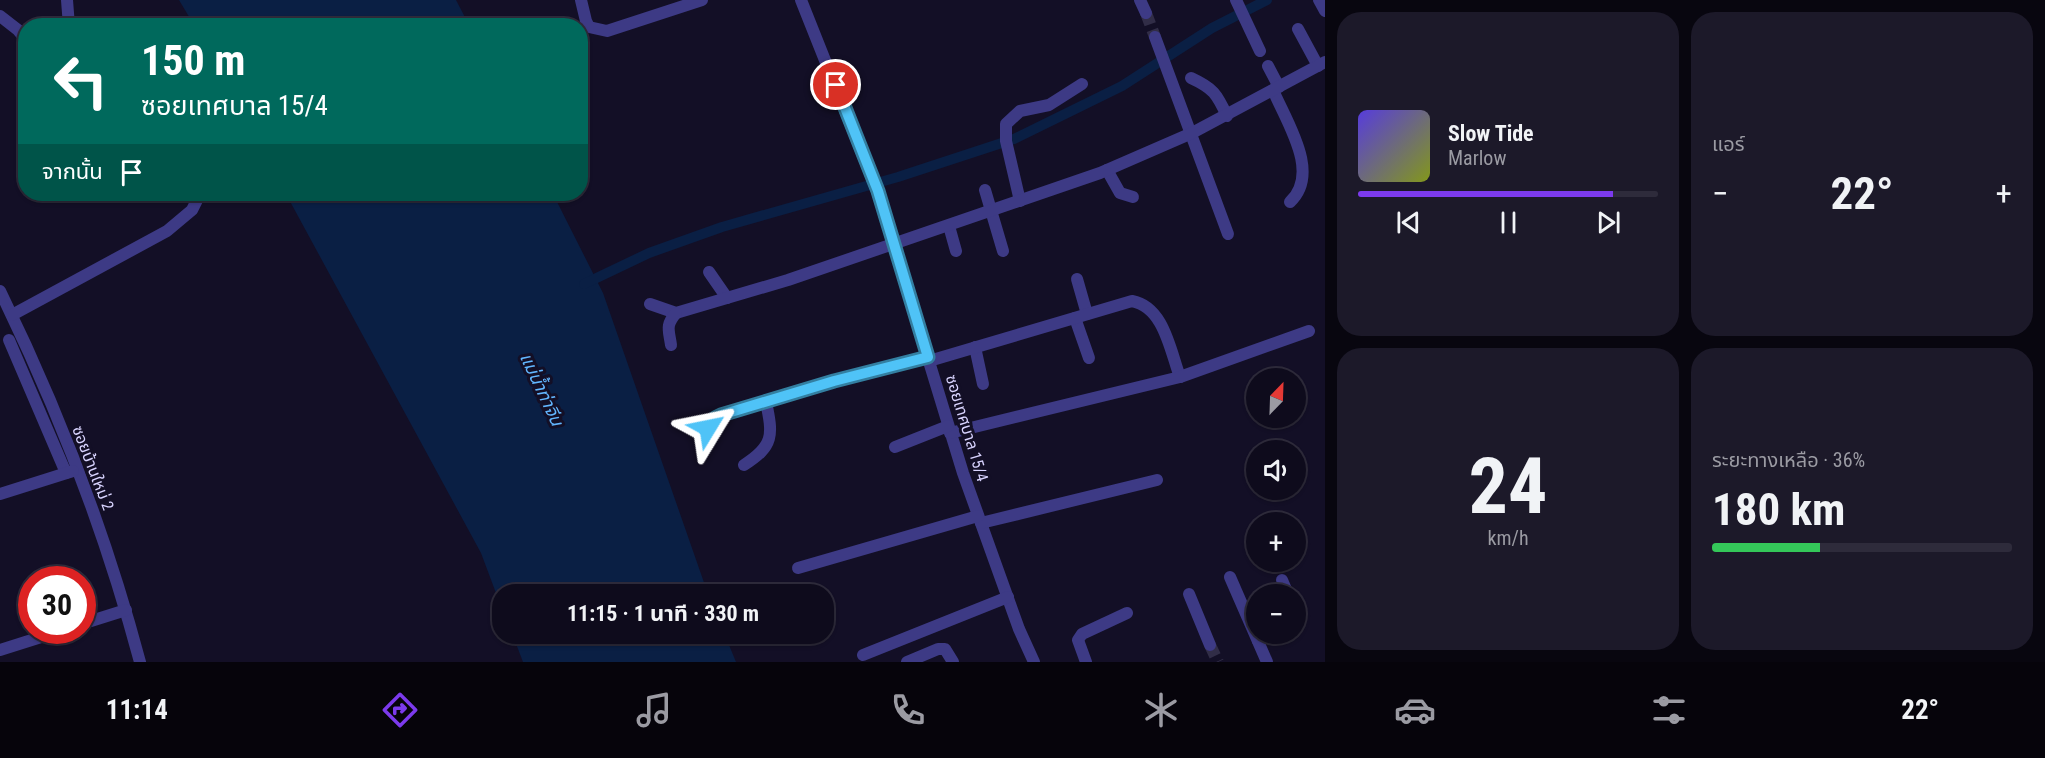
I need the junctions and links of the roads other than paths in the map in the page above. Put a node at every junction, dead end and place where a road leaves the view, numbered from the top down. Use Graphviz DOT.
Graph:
graph roads {
  1 [pos="67,0"];
  2 [pos="581,0"];
  3 [pos="702,0"];
  4 [pos="801,0"];
  5 [pos="1318,0"];
  6 [pos="1238,5"];
  7 [pos="1325,11"];
  8 [pos="0,16"];
  9 [pos="68,18"];
  10 [pos="586,18"];
  11 [pos="588,24"];
  12 [pos="1298,29"];
  13 [pos="18,30"];
  14 [pos="1160,48"];
  15 [pos="1260,51"];
  16 [pos="1321,64"];
  17 [pos="1268,66"];
  18 [pos="1191,78"];
  19 [pos="1082,84"];
  20 [pos="1276,89"];
  21 [pos="1227,116"];
  22 [pos="1192,133"];
  23 [pos="1107,170"];
  24 [pos="985,190"];
  25 [pos="1133,197"];
  26 [pos="196,201"];
  27 [pos="1020,201"];
  28 [pos="1290,202"];
  29 [pos="990,212"];
  30 [pos="949,226"];
  31 [pos="1228,234"];
  32 [pos="893,244"];
  33 [pos="956,251"];
  34 [pos="1003,251"];
  35 [pos="709,272"];
  36 [pos="1077,279"];
  37 [pos="0,291"];
  38 [pos="727,298"];
  39 [pos="650,304"];
  40 [pos="676,313"];
  41 [pos="1087,314"];
  42 [pos="12,315"];
  43 [pos="1075,318"];
  44 [pos="1309,331"];
  45 [pos="9,340"];
  46 [pos="671,345"];
  47 [pos="975,347"];
  48 [pos="1089,358"];
  49 [pos="928,359"];
  50 [pos="1180,377"];
  51 [pos="983,384"];
  52 [pos="766,402"];
  53 [pos="708,428"];
  54 [pos="949,429"];
  55 [pos="895,447"];
  56 [pos="744,465"];
  57 [pos="72,471"];
  58 [pos="1157,480"];
  59 [pos="0,494"];
  60 [pos="980,519"];
  61 [pos="798,568"];
  62 [pos="1230,577"];
  63 [pos="1282,580"];
  64 [pos="1284,584"];
  65 [pos="1189,594"];
  66 [pos="1008,597"];
  67 [pos="126,610"];
  68 [pos="1128,614"];
  69 [pos="1246,614"];
  70 [pos="96,619"];
  71 [pos="19,644"];
  72 [pos="1259,644"];
  73 [pos="1210,645"];
  74 [pos="0,650"];
  75 [pos="863,655"];
  76 [pos="140,662"];
  77 [pos="907,662"];
  78 [pos="953,662"];
  79 [pos="1034,662"];
  80 [pos="1086,662"];
  81 [pos="1267,662"];
  1 -- 9 [label="street"];
  2 -- 10 [label="street"];
  3 -- 11 [label="street"];
  4 -- 32 [label="street, ซอยเทศบาล 15/4"];
  5 -- 7 [label="street"];
  6 -- 15 [label="street"];
  8 -- 13 [label="street"];
  12 -- 16 [label="street"];
  14 -- 22 [label="street"];
  16 -- 20 [label="street"];
  17 -- 20 [label="street"];
  18 -- 21 [label="street"];
  19 -- 27 [label="street"];
  20 -- 21 [label="street"];
  20 -- 28 [label="street"];
  21 -- 22 [label="street"];
  22 -- 23 [label="street"];
  22 -- 31 [label="street"];
  23 -- 25 [label="street"];
  23 -- 27 [label="street"];
  24 -- 29 [label="street"];
  26 -- 42 [label="street"];
  27 -- 29 [label="street"];
  29 -- 30 [label="street"];
  29 -- 34 [label="street"];
  30 -- 32 [label="street"];
  30 -- 33 [label="street"];
  32 -- 38 [label="street"];
  32 -- 49 [label="street, ซอยเทศบาล 15/4"];
  35 -- 38 [label="street"];
  36 -- 41 [label="street"];
  37 -- 42 [label="street, ซอยบ้านใหม่ 2"];
  38 -- 40 [label="street"];
  39 -- 40 [label="street"];
  40 -- 46 [label="street"];
  41 -- 43 [label="street"];
  41 -- 50 [label="street"];
  42 -- 57 [label="street, ซอยบ้านใหม่ 2"];
  43 -- 47 [label="street"];
  43 -- 48 [label="street"];
  44 -- 50 [label="street"];
  45 -- 57 [label="street"];
  47 -- 49 [label="street"];
  47 -- 51 [label="street"];
  49 -- 52 [label="street"];
  49 -- 54 [label="street, ซอยเทศบาล 15/4"];
  50 -- 54 [label="street"];
  52 -- 53 [label="street"];
  52 -- 56 [label="street"];
  54 -- 55 [label="street"];
  54 -- 60 [label="street, ซอยเทศบาล 15/4"];
  57 -- 59 [label="street"];
  57 -- 67 [label="street, ซอยบ้านใหม่ 2"];
  58 -- 60 [label="street"];
  60 -- 61 [label="street"];
  60 -- 66 [label="street, ซอยเทศบาล 15/4"];
  62 -- 69 [label="street"];
  63 -- 64 [label="street"];
  65 -- 73 [label="street"];
  66 -- 75 [label="street"];
  66 -- 79 [label="street, ซอยเทศบาล 15/4"];
  67 -- 70 [label="street"];
  67 -- 76 [label="street, ซอยบ้านใหม่ 2"];
  68 -- 80 [label="street"];
  71 -- 74 [label="street"];
  72 -- 81 [label="street"];
  77 -- 78 [label="street"];
}
